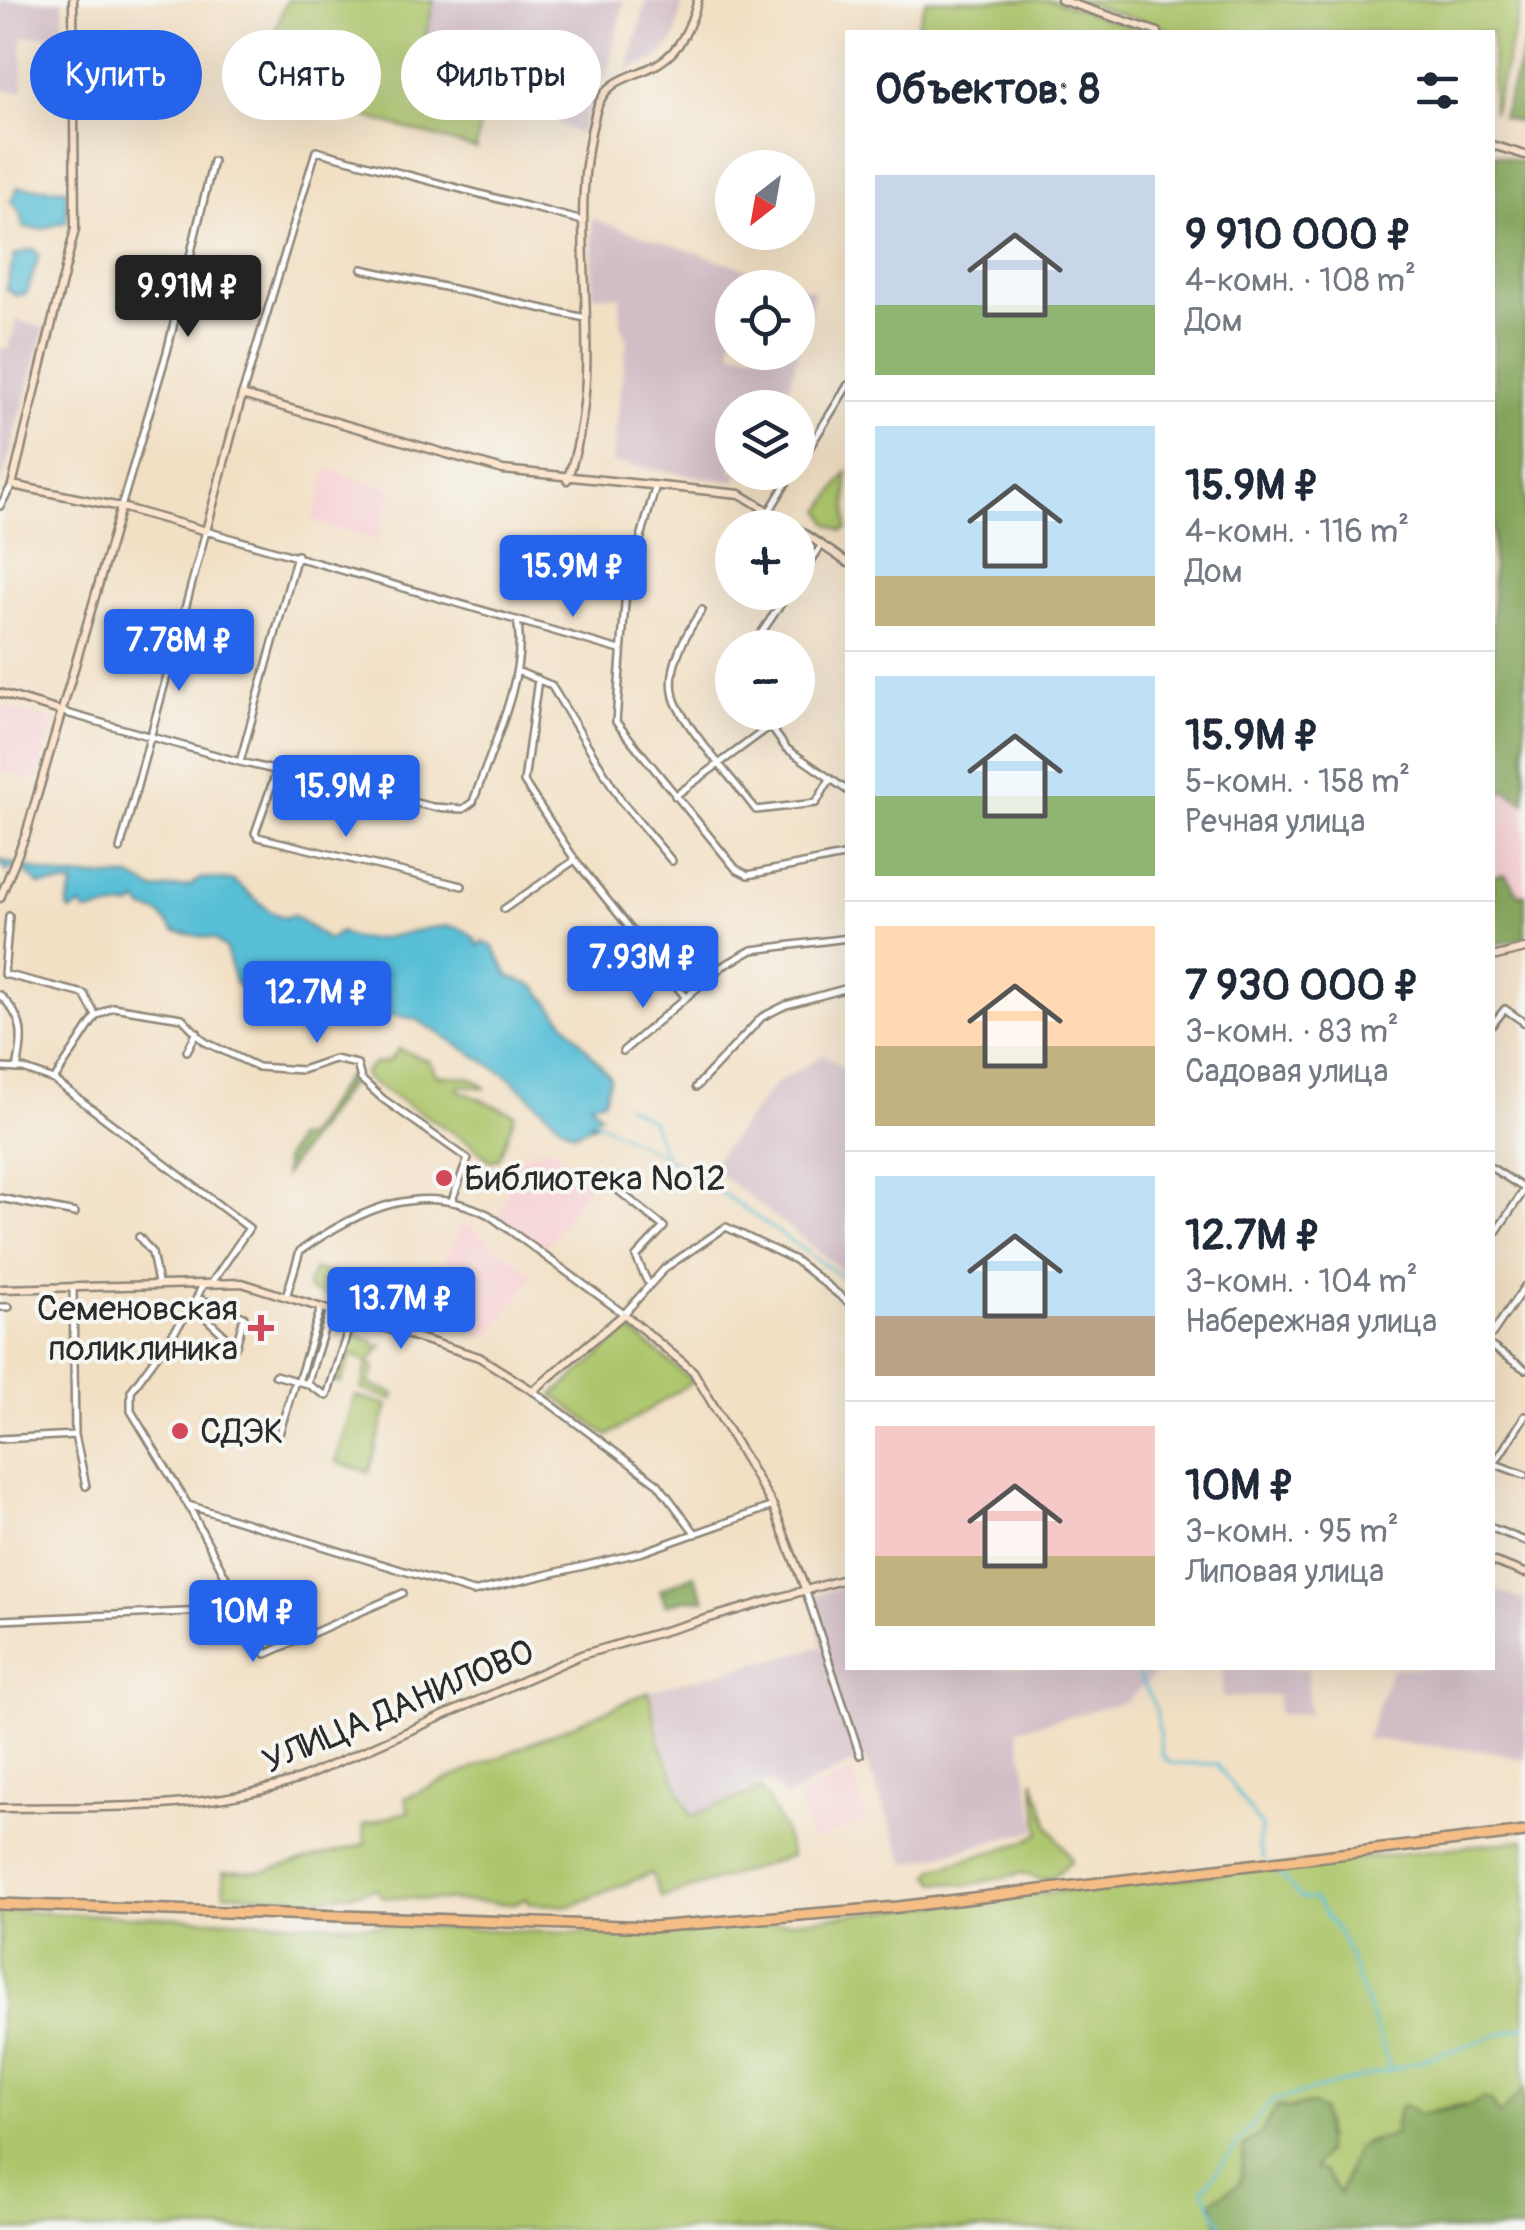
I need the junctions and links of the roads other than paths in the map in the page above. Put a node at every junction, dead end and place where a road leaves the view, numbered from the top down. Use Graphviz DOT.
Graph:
graph roads {
  1 [pos="73,0"];
  2 [pos="698,0"];
  3 [pos="1061,0"];
  4 [pos="1152,30"];
  5 [pos="1495,146"];
  6 [pos="1525,155"];
  7 [pos="214,162"];
  8 [pos="583,221"];
  9 [pos="362,269"];
  10 [pos="588,319"];
  11 [pos="845,390"];
  12 [pos="242,395"];
  13 [pos="815,438"];
  14 [pos="567,480"];
  15 [pos="12,484"];
  16 [pos="656,485"];
  17 [pos="783,490"];
  18 [pos="0,506"];
  19 [pos="120,507"];
  20 [pos="770,510"];
  21 [pos="206,531"];
  22 [pos="815,541"];
  23 [pos="822,546"];
  24 [pos="298,555"];
  25 [pos="815,556"];
  26 [pos="845,561"];
  27 [pos="702,610"];
  28 [pos="517,620"];
  29 [pos="620,650"];
  30 [pos="517,671"];
  31 [pos="538,680"];
  32 [pos="0,693"];
  33 [pos="63,712"];
  34 [pos="764,730"];
  35 [pos="772,730"];
  36 [pos="149,737"];
  37 [pos="240,762"];
  38 [pos="720,763"];
  39 [pos="278,769"];
  40 [pos="830,779"];
  41 [pos="845,790"];
  42 [pos="675,796"];
  43 [pos="120,849"];
  44 [pos="845,856"];
  45 [pos="576,860"];
  46 [pos="672,861"];
  47 [pos="462,886"];
  48 [pos="0,898"];
  49 [pos="504,909"];
  50 [pos="9,916"];
  51 [pos="845,938"];
  52 [pos="1525,949"];
  53 [pos="1495,956"];
  54 [pos="3,958"];
  55 [pos="845,989"];
  56 [pos="0,995"];
  57 [pos="686,998"];
  58 [pos="96,1016"];
  59 [pos="1495,1021"];
  60 [pos="1525,1023"];
  61 [pos="197,1032"];
  62 [pos="187,1051"];
  63 [pos="623,1051"];
  64 [pos="0,1068"];
  65 [pos="17,1069"];
  66 [pos="54,1080"];
  67 [pos="696,1087"];
  68 [pos="1495,1170"];
  69 [pos="599,1174"];
  70 [pos="1525,1189"];
  71 [pos="0,1198"];
  72 [pos="452,1200"];
  73 [pos="75,1214"];
  74 [pos="1495,1234"];
  75 [pos="139,1237"];
  76 [pos="208,1281"];
  77 [pos="158,1283"];
  78 [pos="646,1286"];
  79 [pos="1525,1286"];
  80 [pos="73,1288"];
  81 [pos="0,1289"];
  82 [pos="286,1297"];
  83 [pos="198,1298"];
  84 [pos="845,1300"];
  85 [pos="193,1306"];
  86 [pos="0,1307"];
  87 [pos="9,1307"];
  88 [pos="321,1308"];
  89 [pos="330,1311"];
  90 [pos="624,1314"];
  91 [pos="352,1318"];
  92 [pos="1495,1330"];
  93 [pos="1495,1352"];
  94 [pos="1525,1369"];
  95 [pos="276,1375"];
  96 [pos="296,1381"];
  97 [pos="307,1384"];
  98 [pos="533,1391"];
  99 [pos="1525,1416"];
  100 [pos="279,1434"];
  101 [pos="75,1435"];
  102 [pos="0,1439"];
  103 [pos="1495,1462"];
  104 [pos="1495,1464"];
  105 [pos="1525,1475"];
  106 [pos="86,1486"];
  107 [pos="188,1505"];
  108 [pos="773,1506"];
  109 [pos="1495,1529"];
  110 [pos="696,1534"];
  111 [pos="1525,1541"];
  112 [pos="1495,1561"];
  113 [pos="1525,1574"];
  114 [pos="845,1579"];
  115 [pos="806,1591"];
  116 [pos="403,1593"];
  117 [pos="230,1610"];
  118 [pos="0,1620"];
  119 [pos="860,1755"];
  120 [pos="0,1808"];
  121 [pos="1525,1832"];
  122 [pos="0,1904"];
  1 -- 15 [label="main road"];
  2 -- 8 [label="main road"];
  3 -- 4 [label="main road"];
  5 -- 6 [label="main road"];
  7 -- 19 [label="street"];
  8 -- 10 [label="main road"];
  8 -- 12 [label="street"];
  9 -- 10 [label="street"];
  10 -- 14 [label="main road"];
  11 -- 13 [label="street"];
  12 -- 14 [label="main road"];
  12 -- 21 [label="main road"];
  14 -- 16 [label="main road"];
  15 -- 18 [label="street"];
  15 -- 19 [label="main road"];
  16 -- 20 [label="main road"];
  16 -- 29 [label="street"];
  17 -- 20 [label="street"];
  19 -- 21 [label="main road"];
  19 -- 33 [label="main road"];
  21 -- 24 [label="street"];
  21 -- 36 [label="street"];
  22 -- 23 [label="main road"];
  23 -- 25 [label="street"];
  23 -- 26 [label="main road"];
  24 -- 28 [label="street"];
  24 -- 37 [label="street"];
  27 -- 38 [label="street"];
  28 -- 29 [label="street"];
  28 -- 30 [label="street"];
  29 -- 42 [label="street"];
  30 -- 31 [label="street"];
  30 -- 39 [label="street"];
  31 -- 45 [label="street"];
  31 -- 46 [label="street"];
  32 -- 33 [label="main road"];
  33 -- 36 [label="street"];
  33 -- 48 [label="main road"];
  34 -- 38 [label="street"];
  35 -- 40 [label="street"];
  36 -- 37 [label="street"];
  36 -- 43 [label="street"];
  37 -- 39 [label="street"];
  38 -- 40 [label="street"];
  38 -- 42 [label="street"];
  39 -- 47 [label="street"];
  40 -- 41 [label="street"];
  42 -- 44 [label="street"];
  45 -- 49 [label="street"];
  45 -- 57 [label="street"];
  50 -- 54 [label="street"];
  51 -- 57 [label="street"];
  52 -- 53 [label="main road"];
  54 -- 58 [label="street"];
  55 -- 67 [label="street"];
  56 -- 65 [label="street"];
  57 -- 63 [label="street"];
  58 -- 61 [label="street"];
  58 -- 66 [label="street"];
  59 -- 60 [label="street"];
  61 -- 62 [label="street"];
  61 -- 72 [label="street"];
  64 -- 65 [label="street"];
  65 -- 66 [label="street"];
  66 -- 76 [label="street"];
  68 -- 70 [label="street"];
  69 -- 78 [label="street"];
  70 -- 74 [label="street"];
  71 -- 73 [label="street"];
  72 -- 82 [label="street"];
  72 -- 90 [label="street"];
  75 -- 77 [label="street"];
  76 -- 77 [label="main road"];
  76 -- 82 [label="main road"];
  76 -- 83 [label="street"];
  77 -- 80 [label="main road"];
  78 -- 84 [label="street"];
  78 -- 90 [label="street"];
  79 -- 92 [label="street"];
  80 -- 81 [label="main road"];
  80 -- 101 [label="street"];
  82 -- 88 [label="main road"];
  83 -- 85 [label="street"];
  83 -- 85 [label="street"];
  85 -- 107 [label="street"];
  86 -- 87 [label="street"];
  88 -- 89 [label="main road"];
  88 -- 96 [label="street"];
  89 -- 91 [label="main road"];
  89 -- 97 [label="street"];
  90 -- 98 [label="main road"];
  90 -- 108 [label="main road"];
  91 -- 97 [label="street"];
  91 -- 98 [label="main road"];
  93 -- 94 [label="street"];
  95 -- 96 [label="street"];
  96 -- 97 [label="street"];
  96 -- 100 [label="street"];
  98 -- 110 [label="street"];
  99 -- 103 [label="street"];
  101 -- 102 [label="street"];
  101 -- 106 [label="street"];
  104 -- 105 [label="street"];
  107 -- 110 [label="street"];
  107 -- 116 [label="street"];
  108 -- 110 [label="street"];
  108 -- 115 [label="main road"];
  109 -- 111 [label="street"];
  112 -- 113 [label="main road"];
  114 -- 115 [label="main road, УЛИЦА ДАНИЛОВО"];
  115 -- 119 [label="street"];
  115 -- 120 [label="main road, УЛИЦА ДАНИЛОВО"];
  117 -- 118 [label="street"];
  121 -- 122 [label="main road"];
}
